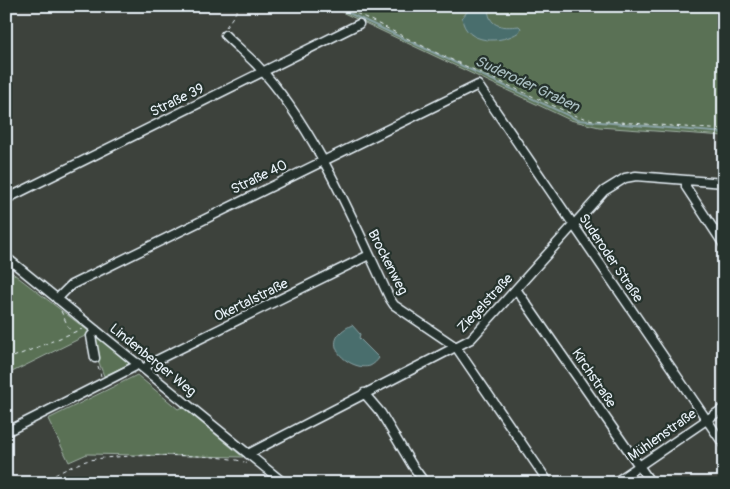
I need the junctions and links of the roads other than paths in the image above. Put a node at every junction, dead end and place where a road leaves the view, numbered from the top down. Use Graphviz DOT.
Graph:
graph roads {
  1 [pos="359,24"];
  2 [pos="225,35"];
  3 [pos="262,72"];
  4 [pos="478,85"];
  5 [pos="322,160"];
  6 [pos="686,180"];
  7 [pos="724,183"];
  8 [pos="6,199"];
  9 [pos="574,225"];
  10 [pos="724,246"];
  11 [pos="369,255"];
  12 [pos="6,257"];
  13 [pos="516,289"];
  14 [pos="57,299"];
  15 [pos="96,330"];
  16 [pos="456,347"];
  17 [pos="96,358"];
  18 [pos="138,363"];
  19 [pos="145,369"];
  20 [pos="364,392"];
  21 [pos="724,408"];
  22 [pos="706,420"];
  23 [pos="6,432"];
  24 [pos="724,445"];
  25 [pos="248,454"];
  26 [pos="639,466"];
  27 [pos="284,483"];
  28 [pos="425,483"];
  29 [pos="549,483"];
  30 [pos="614,483"];
  31 [pos="651,483"];
  1 -- 3 [label="street, Straße 39"];
  2 -- 3 [label="street, Brockenweg"];
  3 -- 5 [label="street, Brockenweg"];
  3 -- 8 [label="street, Straße 39"];
  4 -- 5 [label="street, Straße 40"];
  4 -- 9 [label="street, Suderoder Straße"];
  5 -- 11 [label="street, Brockenweg"];
  5 -- 14 [label="street, Straße 40"];
  6 -- 7 [label="street, Ziegelstraße"];
  6 -- 9 [label="street, Ziegelstraße"];
  6 -- 10 [label="street"];
  9 -- 13 [label="street, Ziegelstraße"];
  9 -- 22 [label="street, Suderoder Straße"];
  11 -- 16 [label="street, Brockenweg"];
  11 -- 19 [label="street, Okertalstraße"];
  12 -- 14 [label="street, Lindenberger Weg"];
  13 -- 16 [label="street, Ziegelstraße"];
  13 -- 26 [label="street, Kirchstraße"];
  14 -- 15 [label="street, Lindenberger Weg"];
  15 -- 17 [label="street"];
  15 -- 18 [label="street, Lindenberger Weg"];
  16 -- 20 [label="street, Ziegelstraße"];
  16 -- 29 [label="street, Brockenweg"];
  18 -- 19 [label="street, Lindenberger Weg"];
  18 -- 23 [label="street"];
  19 -- 25 [label="street, Lindenberger Weg"];
  20 -- 25 [label="street, Ziegelstraße"];
  20 -- 28 [label="street"];
  21 -- 22 [label="street, Mühlenstraße"];
  22 -- 24 [label="street, Suderoder Straße"];
  22 -- 26 [label="street, Mühlenstraße"];
  25 -- 27 [label="street, Lindenberger Weg"];
  26 -- 30 [label="street, Mühlenstraße"];
  26 -- 31 [label="street, Kirchstraße"];
}
